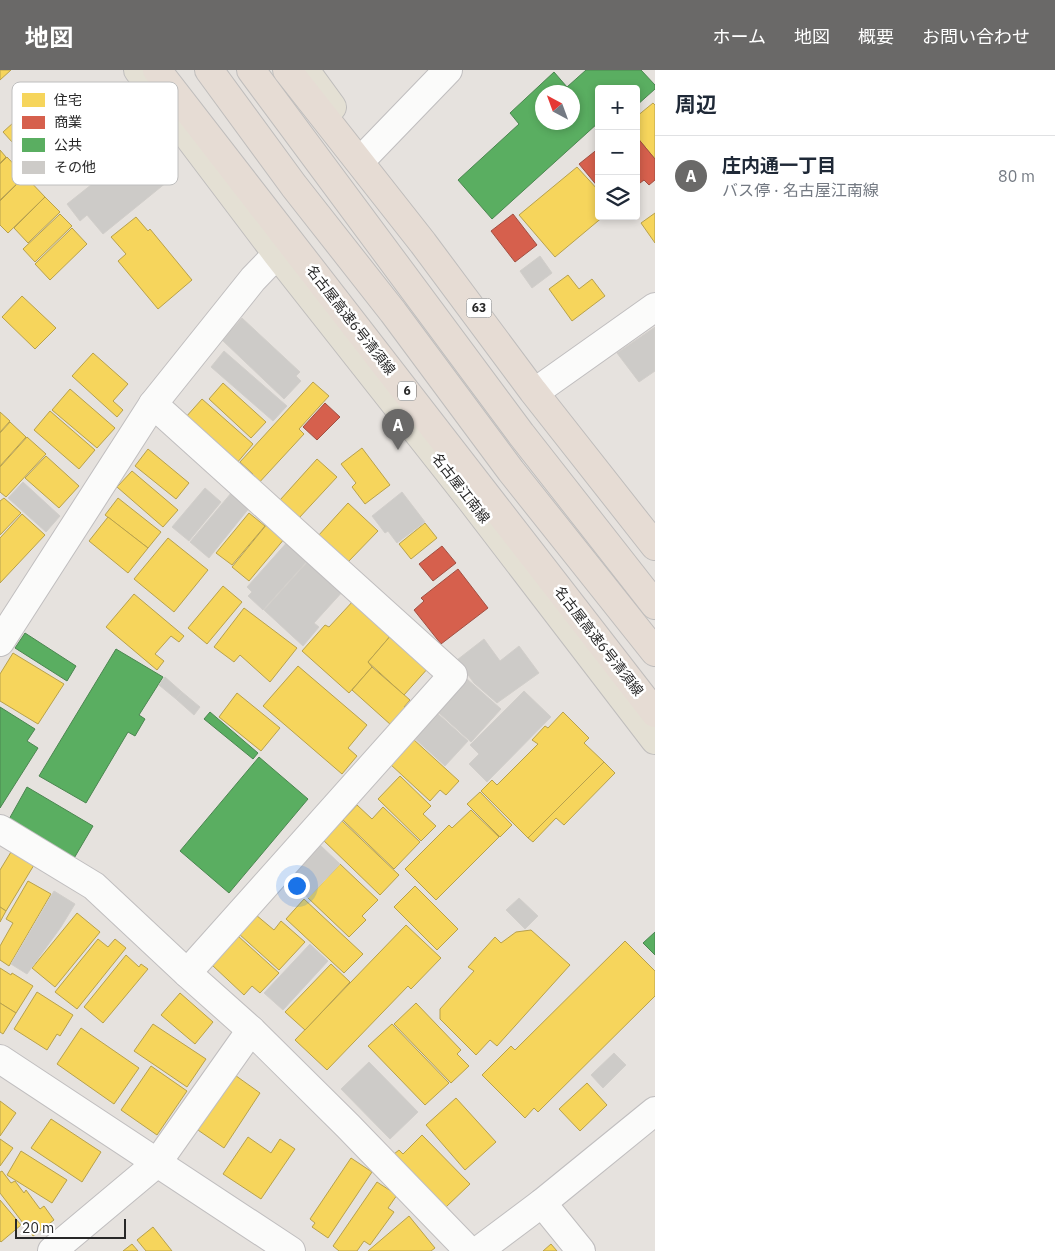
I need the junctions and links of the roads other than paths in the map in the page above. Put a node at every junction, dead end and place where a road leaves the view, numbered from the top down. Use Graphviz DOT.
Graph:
graph roads {
  1 [pos="138,70"];
  2 [pos="157,70"];
  3 [pos="209,70"];
  4 [pos="251,70"];
  5 [pos="287,70"];
  6 [pos="305,70"];
  7 [pos="448,70"];
  8 [pos="147,82"];
  9 [pos="166,82"];
  10 [pos="178,97"];
  11 [pos="178,123"];
  12 [pos="367,154"];
  13 [pos="277,254"];
  14 [pos="655,307"];
  15 [pos="538,390"];
  16 [pos="153,404"];
  17 [pos="655,545"];
  18 [pos="655,605"];
  19 [pos="0,642"];
  20 [pos="655,652"];
  21 [pos="655,714"];
  22 [pos="655,740"];
  23 [pos="0,829"];
  24 [pos="187,973"];
  25 [pos="251,1030"];
  26 [pos="0,1059"];
  27 [pos="655,1111"];
  28 [pos="157,1163"];
  29 [pos="542,1203"];
  30 [pos="52,1251"];
  31 [pos="291,1251"];
  32 [pos="470,1251"];
  33 [pos="478,1251"];
  34 [pos="581,1251"];
  1 -- 8 [label="main road, 名古屋江南線"];
  2 -- 9 [label="highway, 名古屋高速6号清須線 / 6"];
  3 -- 20 [label="highway"];
  4 -- 18 [label="highway"];
  5 -- 17 [label="highway"];
  6 -- 12 [label="main road, 63"];
  7 -- 12 [label="street"];
  10 -- 21 [label="highway, 名古屋高速6号清須線 / 6"];
  11 -- 13 [label="main road, 名古屋江南線"];
  12 -- 15 [label="main road, 63"];
  13 -- 16 [label="street"];
  13 -- 22 [label="main road, 名古屋江南線"];
  14 -- 15 [label="street"];
  15 -- 17 [label="main road, 63"];
  16 -- 19 [label="street"];
  16 -- 24 [label="street"];
  23 -- 24 [label="street"];
  24 -- 25 [label="street"];
  25 -- 28 [label="street"];
  25 -- 32 [label="street"];
  26 -- 28 [label="street"];
  27 -- 29 [label="street"];
  28 -- 30 [label="street"];
  28 -- 31 [label="street"];
  29 -- 33 [label="street"];
  29 -- 34 [label="street"];
}
